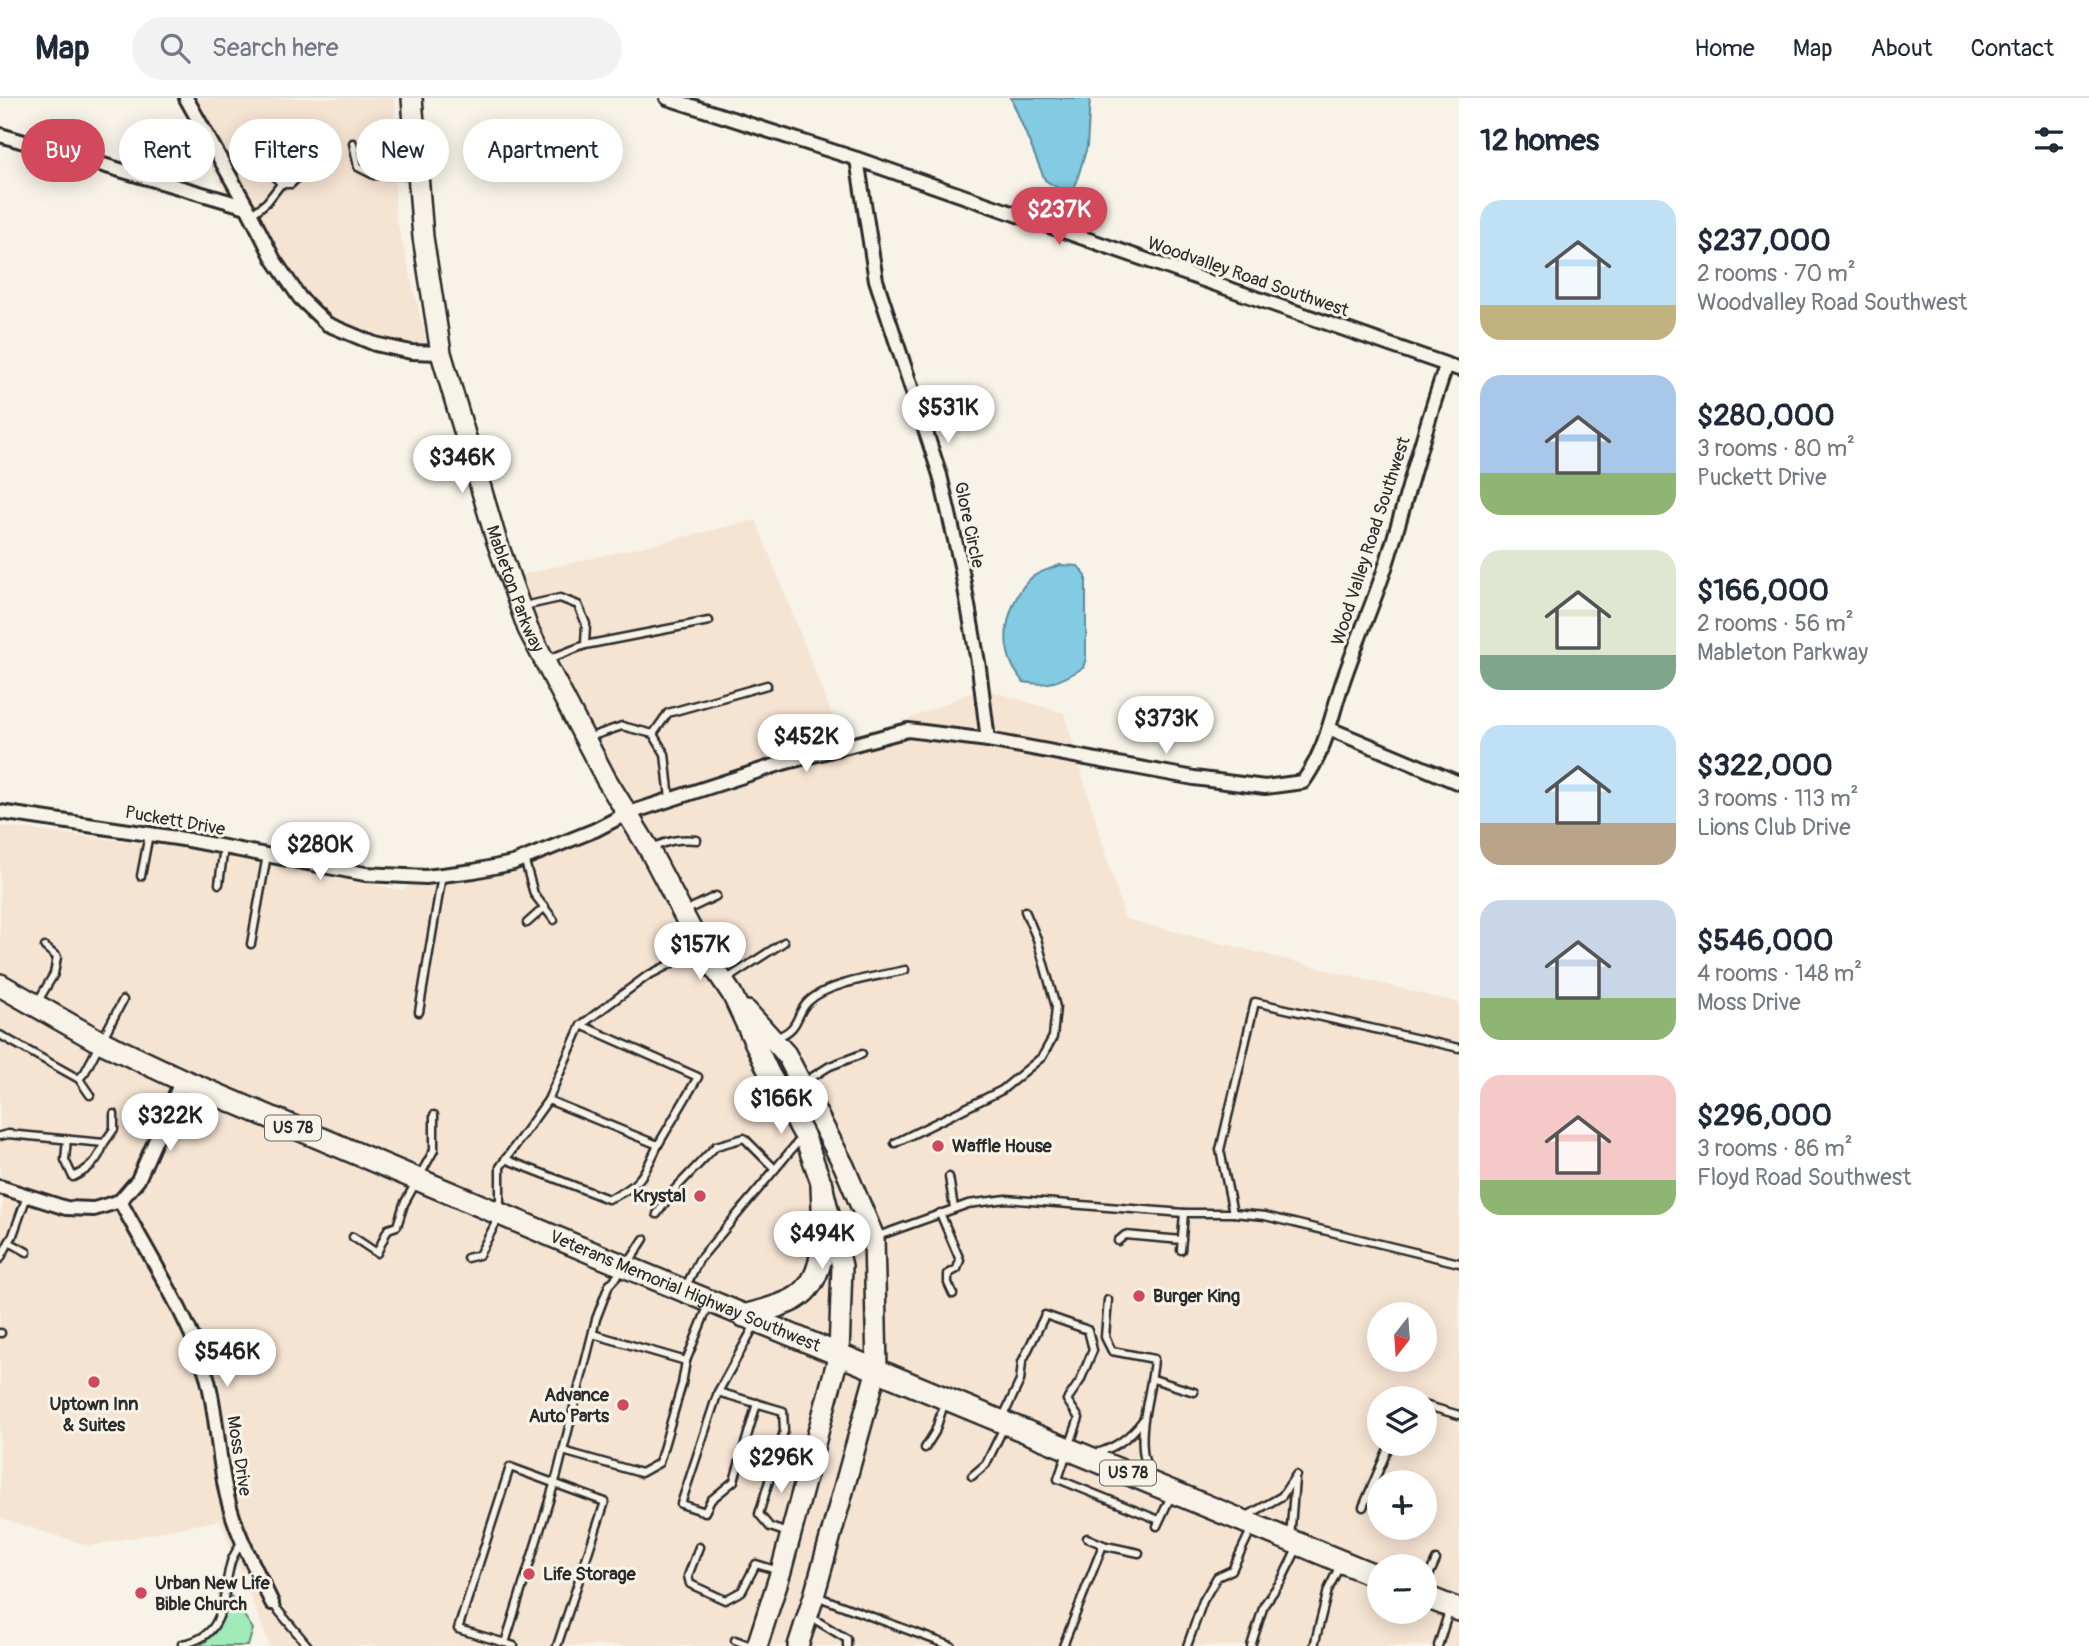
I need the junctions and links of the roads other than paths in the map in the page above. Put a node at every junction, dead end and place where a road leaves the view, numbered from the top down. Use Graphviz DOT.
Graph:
graph roads {
  1 [pos="186,98"];
  2 [pos="412,98"];
  3 [pos="667,98"];
  4 [pos="413,119"];
  5 [pos="0,135"];
  6 [pos="353,143"];
  7 [pos="356,157"];
  8 [pos="858,159"];
  9 [pos="293,182"];
  10 [pos="417,182"];
  11 [pos="281,184"];
  12 [pos="249,211"];
  13 [pos="441,354"];
  14 [pos="1454,367"];
  15 [pos="520,607"];
  16 [pos="709,621"];
  17 [pos="585,645"];
  18 [pos="544,661"];
  19 [pos="767,685"];
  20 [pos="1330,729"];
  21 [pos="653,734"];
  22 [pos="584,739"];
  23 [pos="988,740"];
  24 [pos="1459,783"];
  25 [pos="670,800"];
  26 [pos="0,812"];
  27 [pos="626,814"];
  28 [pos="149,834"];
  29 [pos="697,840"];
  30 [pos="224,847"];
  31 [pos="649,849"];
  32 [pos="267,855"];
  33 [pos="524,858"];
  34 [pos="442,875"];
  35 [pos="141,876"];
  36 [pos="219,884"];
  37 [pos="716,896"];
  38 [pos="545,907"];
  39 [pos="1025,911"];
  40 [pos="683,912"];
  41 [pos="554,920"];
  42 [pos="527,923"];
  43 [pos="784,942"];
  44 [pos="251,944"];
  45 [pos="45,947"];
  46 [pos="701,948"];
  47 [pos="905,970"];
  48 [pos="0,985"];
  49 [pos="728,988"];
  50 [pos="123,1000"];
  51 [pos="35,1006"];
  52 [pos="419,1012"];
  53 [pos="581,1025"];
  54 [pos="0,1035"];
  55 [pos="772,1039"];
  56 [pos="100,1042"];
  57 [pos="1459,1048"];
  58 [pos="862,1054"];
  59 [pos="79,1079"];
  60 [pos="182,1080"];
  61 [pos="802,1083"];
  62 [pos="90,1095"];
  63 [pos="548,1100"];
  64 [pos="114,1114"];
  65 [pos="434,1115"];
  66 [pos="804,1135"];
  67 [pos="0,1136"];
  68 [pos="67,1139"];
  69 [pos="104,1143"];
  70 [pos="894,1143"];
  71 [pos="658,1145"];
  72 [pos="505,1159"];
  73 [pos="774,1168"];
  74 [pos="949,1177"];
  75 [pos="416,1180"];
  76 [pos="822,1185"];
  77 [pos="0,1187"];
  78 [pos="27,1195"];
  79 [pos="120,1201"];
  80 [pos="954,1208"];
  81 [pos="940,1213"];
  82 [pos="1184,1213"];
  83 [pos="1233,1213"];
  84 [pos="500,1214"];
  85 [pos="657,1214"];
  86 [pos="353,1237"];
  87 [pos="874,1237"];
  88 [pos="644,1239"];
  89 [pos="1182,1240"];
  90 [pos="1118,1241"];
  91 [pos="9,1242"];
  92 [pos="1181,1250"];
  93 [pos="27,1252"];
  94 [pos="467,1258"];
  95 [pos="0,1259"];
  96 [pos="1459,1263"];
  97 [pos="626,1267"];
  98 [pos="684,1291"];
  99 [pos="953,1294"];
  100 [pos="1108,1300"];
  101 [pos="710,1302"];
  102 [pos="750,1318"];
  103 [pos="593,1334"];
  104 [pos="839,1354"];
  105 [pos="686,1361"];
  106 [pos="877,1369"];
  107 [pos="1153,1379"];
  108 [pos="718,1392"];
  109 [pos="1194,1392"];
  110 [pos="946,1398"];
  111 [pos="757,1403"];
  112 [pos="1437,1409"];
  113 [pos="1459,1415"];
  114 [pos="1145,1419"];
  115 [pos="1003,1423"];
  116 [pos="925,1448"];
  117 [pos="564,1451"];
  118 [pos="1076,1453"];
  119 [pos="1385,1456"];
  120 [pos="972,1476"];
  121 [pos="554,1483"];
  122 [pos="1152,1483"];
  123 [pos="1173,1492"];
  124 [pos="1363,1507"];
  125 [pos="1247,1522"];
  126 [pos="791,1533"];
  127 [pos="1087,1538"];
  128 [pos="242,1541"];
  129 [pos="1295,1542"];
  130 [pos="1103,1545"];
  131 [pos="699,1546"];
  132 [pos="1139,1553"];
  133 [pos="1341,1561"];
  134 [pos="781,1571"];
  135 [pos="1367,1572"];
  136 [pos="814,1596"];
  137 [pos="1437,1600"];
  138 [pos="272,1603"];
  139 [pos="1455,1608"];
  140 [pos="808,1615"];
  141 [pos="735,1640"];
  142 [pos="505,1643"];
  143 [pos="182,1644"];
  144 [pos="308,1646"];
  145 [pos="514,1646"];
  146 [pos="557,1646"];
  147 [pos="751,1646"];
  148 [pos="757,1646"];
  149 [pos="798,1646"];
  150 [pos="847,1646"];
  151 [pos="951,1646"];
  152 [pos="1063,1646"];
  153 [pos="1187,1646"];
  154 [pos="1251,1646"];
  155 [pos="1314,1646"];
  156 [pos="1438,1646"];
  1 -- 12 [label="street"];
  2 -- 4 [label="main road, Mableton Parkway"];
  3 -- 8 [label="street, Woodvalley Road Southwest"];
  5 -- 12 [label="street"];
  6 -- 7 [label="lane"];
  8 -- 14 [label="street, Woodvalley Road Southwest"];
  8 -- 23 [label="street, Glore Circle"];
  9 -- 11 [label="lane"];
  10 -- 13 [label="main road, Mableton Parkway"];
  11 -- 12 [label="lane"];
  12 -- 13 [label="street"];
  13 -- 15 [label="main road, Mableton Parkway"];
  14 -- 20 [label="street, Wood Valley Road Southwest"];
  15 -- 17 [label="lane"];
  15 -- 18 [label="main road, Mableton Parkway"];
  16 -- 17 [label="lane"];
  17 -- 18 [label="lane"];
  18 -- 22 [label="main road, Mableton Parkway"];
  19 -- 21 [label="lane"];
  20 -- 23 [label="street, Wood Valley Road Southwest"];
  20 -- 24 [label="street"];
  21 -- 22 [label="lane"];
  21 -- 25 [label="lane"];
  22 -- 27 [label="main road, Mableton Parkway"];
  23 -- 25 [label="street, Puckett Drive"];
  25 -- 27 [label="street, Puckett Drive"];
  26 -- 28 [label="street, Puckett Drive"];
  27 -- 31 [label="main road, Mableton Parkway"];
  27 -- 33 [label="street, Puckett Drive"];
  28 -- 30 [label="street, Puckett Drive"];
  28 -- 35 [label="lane"];
  29 -- 31 [label="lane"];
  30 -- 32 [label="street, Puckett Drive"];
  30 -- 36 [label="lane"];
  31 -- 40 [label="main road, Mableton Parkway"];
  32 -- 34 [label="street, Puckett Drive"];
  32 -- 44 [label="lane"];
  33 -- 34 [label="street, Puckett Drive"];
  33 -- 38 [label="lane"];
  34 -- 52 [label="lane"];
  37 -- 40 [label="lane"];
  38 -- 41 [label="lane"];
  38 -- 42 [label="lane"];
  39 -- 70 [label="lane"];
  40 -- 46 [label="main road, Mableton Parkway"];
  43 -- 49 [label="lane"];
  45 -- 51 [label="lane"];
  46 -- 49 [label="main road, Mableton Parkway"];
  46 -- 53 [label="lane"];
  47 -- 55 [label="lane"];
  48 -- 51 [label="main road, Veterans Memorial Highway Southwest / US 78"];
  49 -- 55 [label="main road, Mableton Parkway"];
  49 -- 66 [label="main road, Mableton Parkway"];
  50 -- 56 [label="lane"];
  51 -- 56 [label="main road, Veterans Memorial Highway Southwest / US 78"];
  53 -- 63 [label="lane"];
  53 -- 71 [label="lane"];
  54 -- 59 [label="lane"];
  55 -- 61 [label="main road, Mableton Parkway"];
  56 -- 59 [label="lane"];
  56 -- 60 [label="main road, Veterans Memorial Highway Southwest / US 78"];
  57 -- 83 [label="lane"];
  58 -- 61 [label="lane"];
  59 -- 62 [label="lane"];
  60 -- 75 [label="main road, Veterans Memorial Highway Southwest / US 78"];
  60 -- 79 [label="street"];
  61 -- 87 [label="main road, Mableton Parkway"];
  63 -- 71 [label="lane"];
  63 -- 72 [label="lane"];
  64 -- 69 [label="lane"];
  65 -- 75 [label="lane"];
  66 -- 73 [label="lane"];
  66 -- 76 [label="main road, Mableton Parkway"];
  67 -- 68 [label="lane"];
  68 -- 69 [label="lane"];
  68 -- 69 [label="lane"];
  71 -- 72 [label="lane"];
  72 -- 84 [label="lane"];
  73 -- 85 [label="lane"];
  73 -- 98 [label="lane"];
  74 -- 80 [label="lane"];
  75 -- 84 [label="main road, Veterans Memorial Highway Southwest / US 78"];
  75 -- 86 [label="lane"];
  76 -- 102 [label="main road"];
  76 -- 104 [label="main road, Mableton Parkway"];
  77 -- 78 [label="street"];
  78 -- 79 [label="street"];
  78 -- 91 [label="lane"];
  79 -- 128 [label="street, Moss Drive"];
  80 -- 81 [label="lane"];
  80 -- 82 [label="lane"];
  81 -- 87 [label="lane"];
  81 -- 99 [label="lane"];
  82 -- 83 [label="lane"];
  82 -- 89 [label="lane"];
  83 -- 96 [label="lane"];
  84 -- 94 [label="lane"];
  84 -- 97 [label="main road, Veterans Memorial Highway Southwest / US 78"];
  87 -- 106 [label="main road, Mableton Parkway"];
  88 -- 97 [label="lane"];
  89 -- 90 [label="lane"];
  89 -- 92 [label="lane"];
  91 -- 93 [label="lane"];
  91 -- 95 [label="lane"];
  97 -- 98 [label="main road, Veterans Memorial Highway Southwest / US 78"];
  97 -- 103 [label="lane"];
  98 -- 101 [label="main road, Veterans Memorial Highway Southwest / US 78"];
  100 -- 107 [label="lane"];
  101 -- 102 [label="main road, Veterans Memorial Highway Southwest / US 78"];
  101 -- 105 [label="lane"];
  102 -- 104 [label="main road, Veterans Memorial Highway Southwest / US 78"];
  102 -- 108 [label="lane"];
  103 -- 105 [label="lane"];
  103 -- 117 [label="lane"];
  104 -- 106 [label="main road, Veterans Memorial Highway Southwest / US 78"];
  104 -- 126 [label="main road, Mableton Parkway"];
  105 -- 117 [label="lane"];
  106 -- 110 [label="main road, Veterans Memorial Highway Southwest / US 78"];
  106 -- 136 [label="main road, Mableton Parkway"];
  107 -- 109 [label="lane"];
  107 -- 114 [label="lane"];
  108 -- 111 [label="lane"];
  108 -- 111 [label="lane"];
  110 -- 115 [label="main road, Veterans Memorial Highway Southwest / US 78"];
  110 -- 116 [label="lane"];
  111 -- 126 [label="lane"];
  112 -- 113 [label="lane"];
  114 -- 118 [label="lane"];
  114 -- 122 [label="lane"];
  115 -- 118 [label="main road, Veterans Memorial Highway Southwest / US 78"];
  115 -- 118 [label="lane"];
  115 -- 120 [label="lane"];
  117 -- 121 [label="lane"];
  118 -- 122 [label="main road, Veterans Memorial Highway Southwest / US 78"];
  118 -- 123 [label="lane"];
  119 -- 124 [label="lane"];
  121 -- 142 [label="lane"];
  121 -- 142 [label="lane"];
  121 -- 146 [label="lane"];
  122 -- 123 [label="main road, Veterans Memorial Highway Southwest / US 78"];
  123 -- 125 [label="main road, Veterans Memorial Highway Southwest / US 78"];
  125 -- 129 [label="main road, Veterans Memorial Highway Southwest / US 78"];
  125 -- 129 [label="lane"];
  125 -- 153 [label="lane"];
  126 -- 134 [label="main road, Mableton Parkway"];
  127 -- 130 [label="lane"];
  128 -- 138 [label="street, Moss Drive"];
  128 -- 143 [label="lane"];
  129 -- 133 [label="main road, Veterans Memorial Highway Southwest / US 78"];
  129 -- 154 [label="lane"];
  130 -- 132 [label="lane"];
  130 -- 152 [label="lane"];
  131 -- 134 [label="lane"];
  133 -- 135 [label="main road, Veterans Memorial Highway Southwest / US 78"];
  133 -- 155 [label="lane"];
  134 -- 148 [label="main road, Mableton Parkway"];
  136 -- 140 [label="main road, Mableton Parkway"];
  136 -- 151 [label="lane"];
  137 -- 139 [label="main road"];
  138 -- 144 [label="lane"];
  139 -- 156 [label="lane"];
  140 -- 149 [label="main road, Mableton Parkway"];
  140 -- 150 [label="lane"];
  141 -- 147 [label="lane"];
  142 -- 145 [label="lane"];
}
